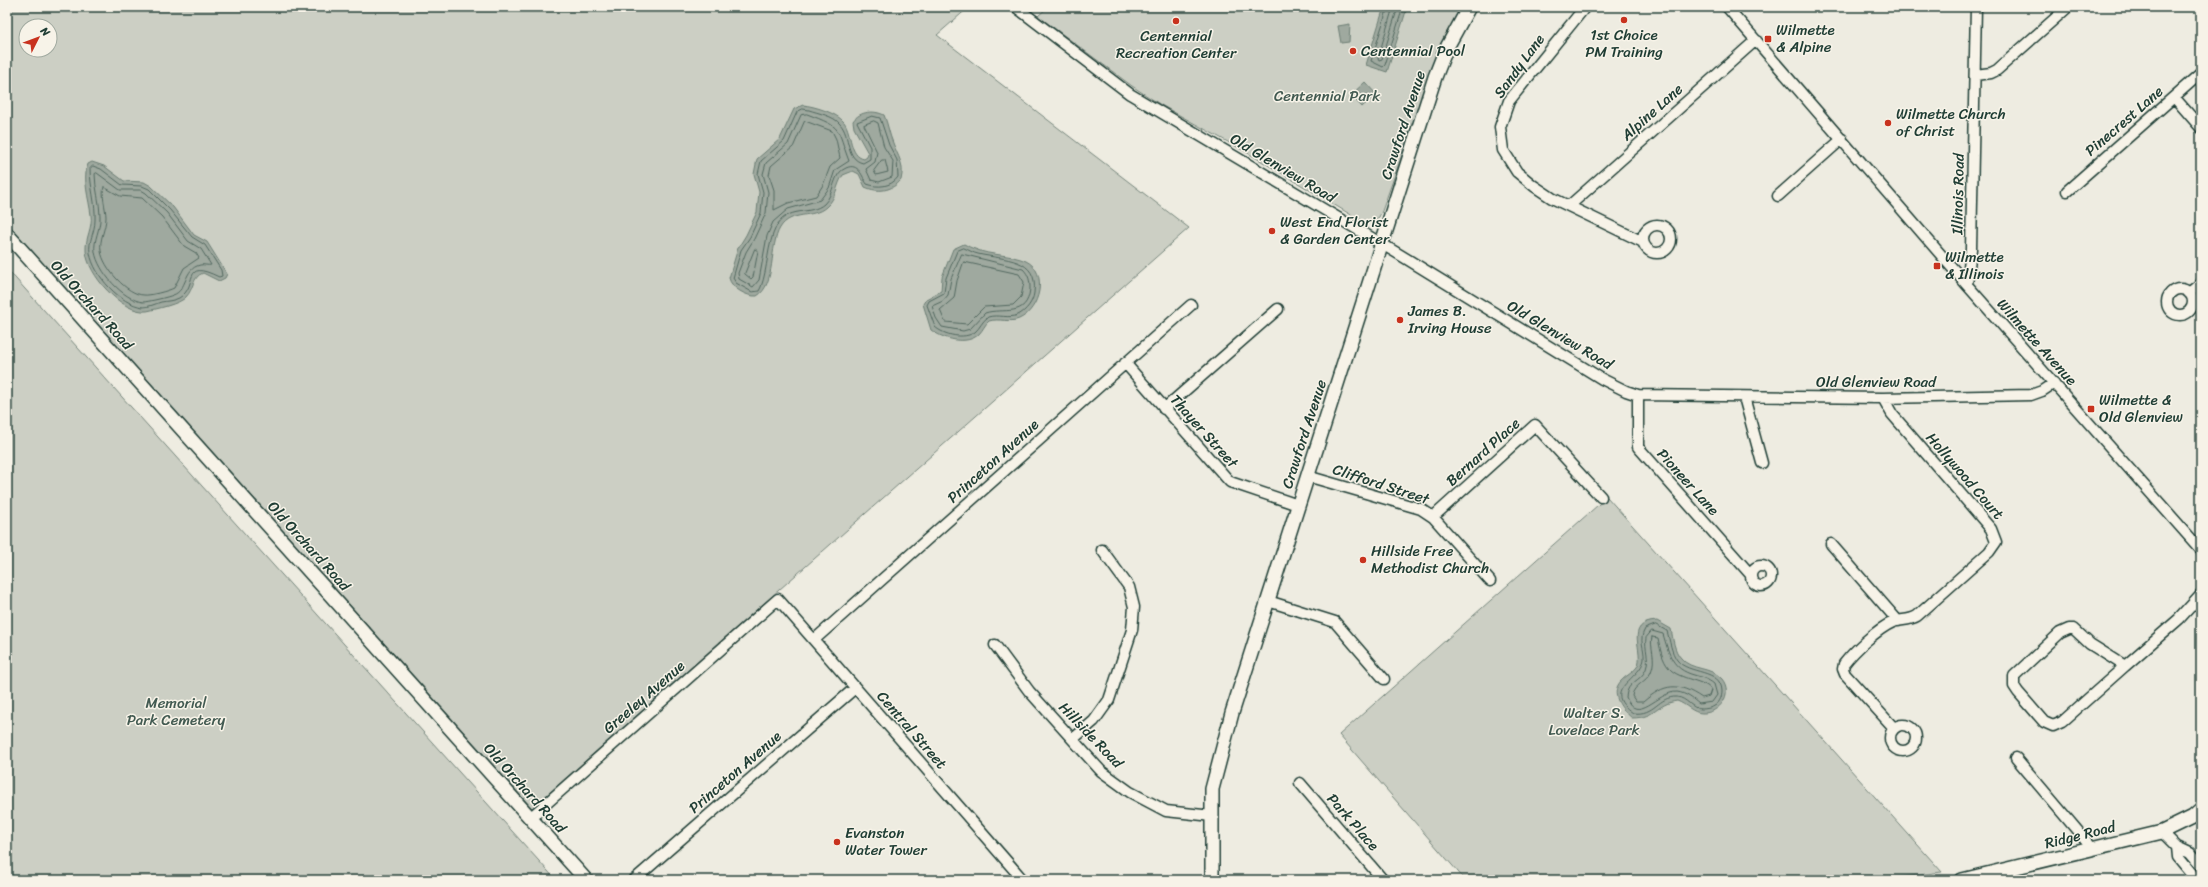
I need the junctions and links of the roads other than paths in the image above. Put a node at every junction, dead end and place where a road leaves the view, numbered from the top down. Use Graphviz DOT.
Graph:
graph roads {
  1 [pos="1016,7"];
  2 [pos="1469,7"];
  3 [pos="1585,7"];
  4 [pos="1727,7"];
  5 [pos="1976,7"];
  6 [pos="2068,7"];
  7 [pos="1756,40"];
  8 [pos="2201,73"];
  9 [pos="1975,75"];
  10 [pos="2174,97"];
  11 [pos="2201,128"];
  12 [pos="1842,139"];
  13 [pos="2068,191"];
  14 [pos="1778,196"];
  15 [pos="1569,206"];
  16 [pos="7,234"];
  17 [pos="1643,242"];
  18 [pos="1380,243"];
  19 [pos="2201,283"];
  20 [pos="1967,285"];
  21 [pos="2190,293"];
  22 [pos="1191,305"];
  23 [pos="1278,309"];
  24 [pos="1125,363"];
  25 [pos="2054,383"];
  26 [pos="1638,395"];
  27 [pos="1744,397"];
  28 [pos="1883,398"];
  29 [pos="1164,409"];
  30 [pos="1762,463"];
  31 [pos="1307,476"];
  32 [pos="1601,497"];
  33 [pos="1298,505"];
  34 [pos="1433,516"];
  35 [pos="1831,544"];
  36 [pos="1102,550"];
  37 [pos="2201,550"];
  38 [pos="1751,576"];
  39 [pos="1490,581"];
  40 [pos="2201,595"];
  41 [pos="778,599"];
  42 [pos="1268,601"];
  43 [pos="1898,621"];
  44 [pos="814,640"];
  45 [pos="995,645"];
  46 [pos="2125,666"];
  47 [pos="1384,679"];
  48 [pos="855,688"];
  49 [pos="1894,728"];
  50 [pos="1073,739"];
  51 [pos="2016,758"];
  52 [pos="1300,783"];
  53 [pos="2201,810"];
  54 [pos="1212,816"];
  55 [pos="530,818"];
  56 [pos="2162,832"];
  57 [pos="2177,847"];
  58 [pos="2092,848"];
  59 [pos="2201,866"];
  60 [pos="586,880"];
  61 [pos="634,880"];
  62 [pos="1023,880"];
  63 [pos="1212,880"];
  64 [pos="1383,880"];
  65 [pos="1962,880"];
  66 [pos="2197,880"];
  1 -- 18 [label="street, Old Glenview Road"];
  2 -- 18 [label="main road, Crawford Avenue"];
  3 -- 15 [label="street, Sandy Lane"];
  4 -- 7 [label="street, Wilmette Avenue"];
  5 -- 9 [label="street, Illinois Road"];
  6 -- 9 [label="street"];
  7 -- 12 [label="street, Wilmette Avenue"];
  7 -- 15 [label="street, Alpine Lane"];
  8 -- 10 [label="street, Pinecrest Lane"];
  9 -- 20 [label="street, Illinois Road"];
  10 -- 11 [label="street"];
  10 -- 13 [label="street, Pinecrest Lane"];
  12 -- 14 [label="street"];
  12 -- 20 [label="street, Wilmette Avenue"];
  15 -- 17 [label="street, Sandy Lane"];
  16 -- 55 [label="main road, Old Orchard Road"];
  18 -- 26 [label="street, Old Glenview Road"];
  18 -- 31 [label="main road, Crawford Avenue"];
  19 -- 21 [label="street"];
  20 -- 25 [label="street, Wilmette Avenue"];
  22 -- 24 [label="street, Princeton Avenue"];
  23 -- 29 [label="street"];
  24 -- 29 [label="street, Thayer Street"];
  24 -- 44 [label="street, Princeton Avenue"];
  25 -- 28 [label="street, Old Glenview Road"];
  25 -- 37 [label="street, Wilmette Avenue"];
  26 -- 27 [label="street, Old Glenview Road"];
  26 -- 38 [label="street, Pioneer Lane"];
  27 -- 28 [label="street, Old Glenview Road"];
  27 -- 30 [label="street"];
  28 -- 43 [label="street, Hollywood Court"];
  29 -- 33 [label="street, Thayer Street"];
  31 -- 33 [label="main road, Crawford Avenue"];
  31 -- 34 [label="street, Clifford Street"];
  32 -- 34 [label="street, Bernard Place"];
  33 -- 42 [label="main road, Crawford Avenue"];
  34 -- 39 [label="street, Clifford Street"];
  35 -- 43 [label="street"];
  36 -- 50 [label="street"];
  40 -- 46 [label="street"];
  41 -- 44 [label="street, Central Street"];
  41 -- 55 [label="street, Greeley Avenue"];
  42 -- 47 [label="street"];
  42 -- 54 [label="main road, Crawford Avenue"];
  43 -- 49 [label="street, Hollywood Court"];
  44 -- 48 [label="street, Central Street"];
  45 -- 50 [label="street, Hillside Road"];
  46 -- 46 [label="street"];
  48 -- 61 [label="street, Princeton Avenue"];
  48 -- 62 [label="street, Central Street"];
  50 -- 54 [label="street, Hillside Road"];
  51 -- 58 [label="street"];
  52 -- 64 [label="street, Park Place"];
  53 -- 56 [label="main road, Ridge Road"];
  54 -- 63 [label="main road, Crawford Avenue"];
  55 -- 60 [label="main road, Old Orchard Road"];
  56 -- 57 [label="street"];
  56 -- 58 [label="main road, Ridge Road"];
  57 -- 59 [label="street"];
  57 -- 66 [label="street"];
  58 -- 65 [label="main road, Ridge Road"];
}
